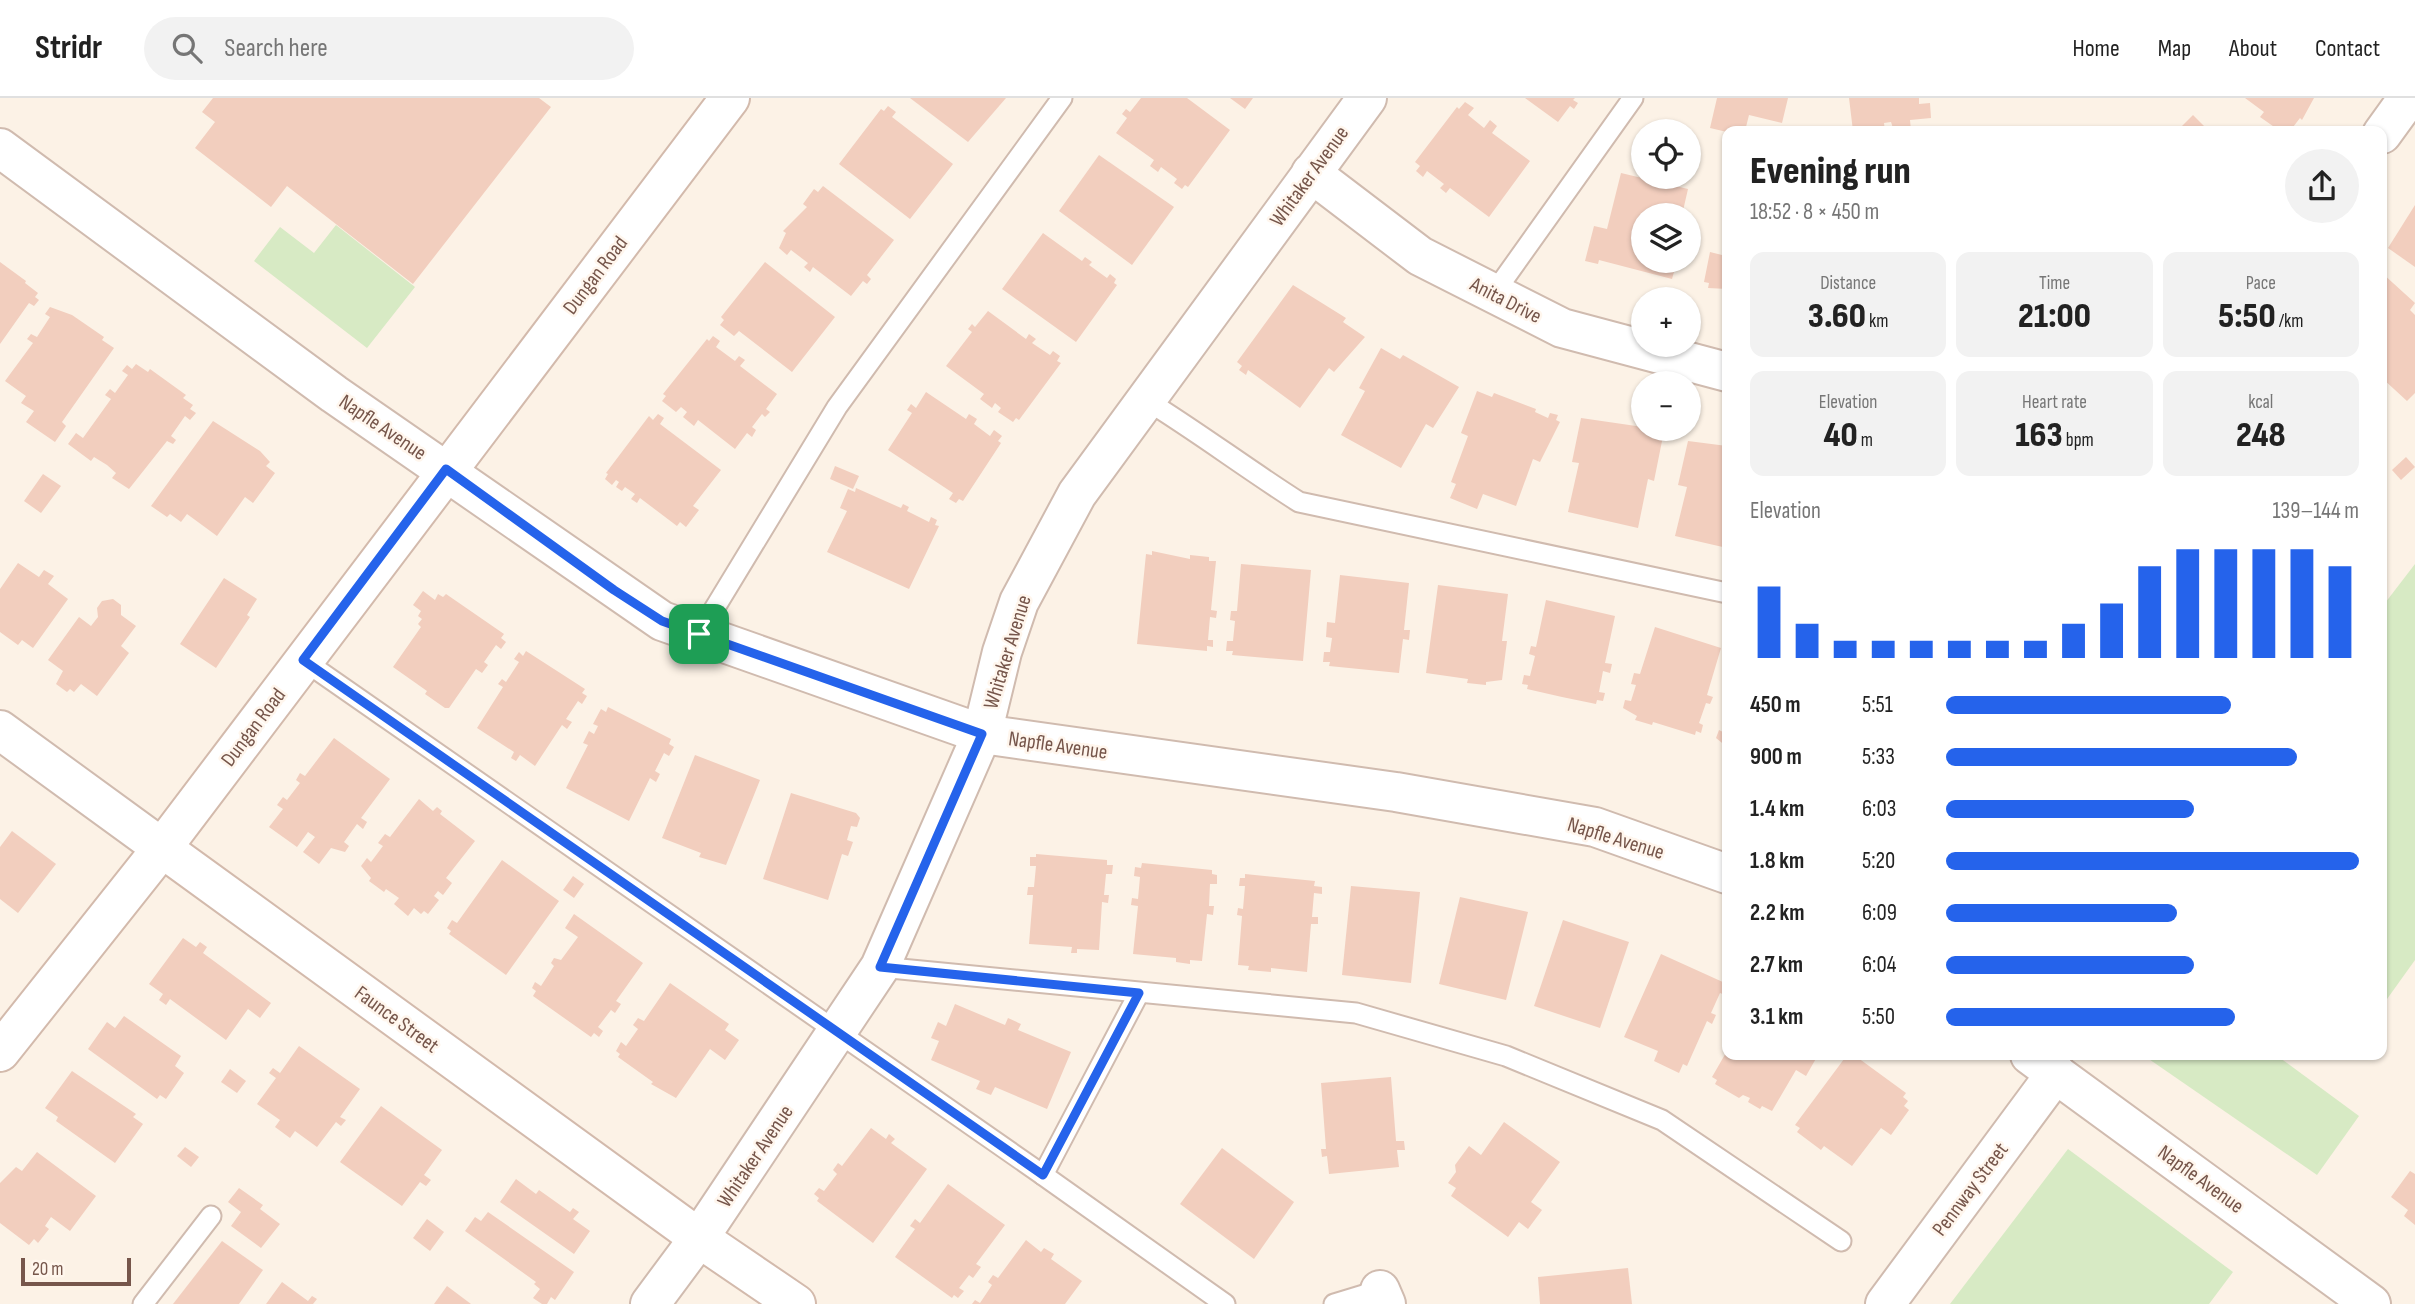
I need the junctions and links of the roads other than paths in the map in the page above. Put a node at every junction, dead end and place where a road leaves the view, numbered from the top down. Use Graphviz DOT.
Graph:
graph roads {
  1 [pos="730,98"];
  2 [pos="1062,98"];
  3 [pos="1367,98"];
  4 [pos="1633,98"];
  5 [pos="2408,98"];
  6 [pos="2387,127"];
  7 [pos="0,148"];
  8 [pos="1311,173"];
  9 [pos="1494,293"];
  10 [pos="1722,371"];
  11 [pos="1146,400"];
  12 [pos="446,469"];
  13 [pos="1722,592"];
  14 [pos="699,634"];
  15 [pos="303,660"];
  16 [pos="0,730"];
  17 [pos="982,734"];
  18 [pos="162,848"];
  19 [pos="1722,872"];
  20 [pos="880,967"];
  21 [pos="1139,993"];
  22 [pos="837,1033"];
  23 [pos="0,1052"];
  24 [pos="2043,1064"];
  25 [pos="1043,1175"];
  26 [pos="211,1216"];
  27 [pos="699,1238"];
  28 [pos="1841,1241"];
  29 [pos="1383,1297"];
  30 [pos="144,1304"];
  31 [pos="650,1304"];
  32 [pos="796,1304"];
  33 [pos="1225,1304"];
  34 [pos="1334,1304"];
  35 [pos="1885,1304"];
  36 [pos="2371,1304"];
  1 -- 12 [label="street, Dungan Road"];
  2 -- 14 [label="lane"];
  3 -- 8 [label="street, Whitaker Avenue"];
  4 -- 9 [label="lane"];
  5 -- 6 [label="street"];
  7 -- 12 [label="street, Napfle Avenue"];
  8 -- 9 [label="street, Anita Drive"];
  8 -- 11 [label="street, Whitaker Avenue"];
  9 -- 10 [label="street, Anita Drive"];
  11 -- 13 [label="lane"];
  11 -- 17 [label="street, Whitaker Avenue"];
  12 -- 14 [label="street, Napfle Avenue"];
  12 -- 15 [label="street, Dungan Road"];
  14 -- 17 [label="street, Napfle Avenue"];
  15 -- 18 [label="street, Dungan Road"];
  15 -- 22 [label="lane"];
  16 -- 18 [label="street, Faunce Street"];
  17 -- 19 [label="street, Napfle Avenue"];
  17 -- 20 [label="street, Whitaker Avenue"];
  18 -- 23 [label="street, Dungan Road"];
  18 -- 27 [label="street, Faunce Street"];
  20 -- 21 [label="lane"];
  20 -- 22 [label="street, Whitaker Avenue"];
  21 -- 25 [label="lane"];
  21 -- 28 [label="lane"];
  22 -- 25 [label="lane"];
  22 -- 27 [label="street, Whitaker Avenue"];
  24 -- 35 [label="street, Pennway Street"];
  24 -- 36 [label="street, Napfle Avenue"];
  25 -- 33 [label="lane"];
  26 -- 30 [label="lane"];
  27 -- 31 [label="street, Whitaker Avenue"];
  27 -- 32 [label="street, Faunce Street"];
  29 -- 34 [label="lane"];
}
